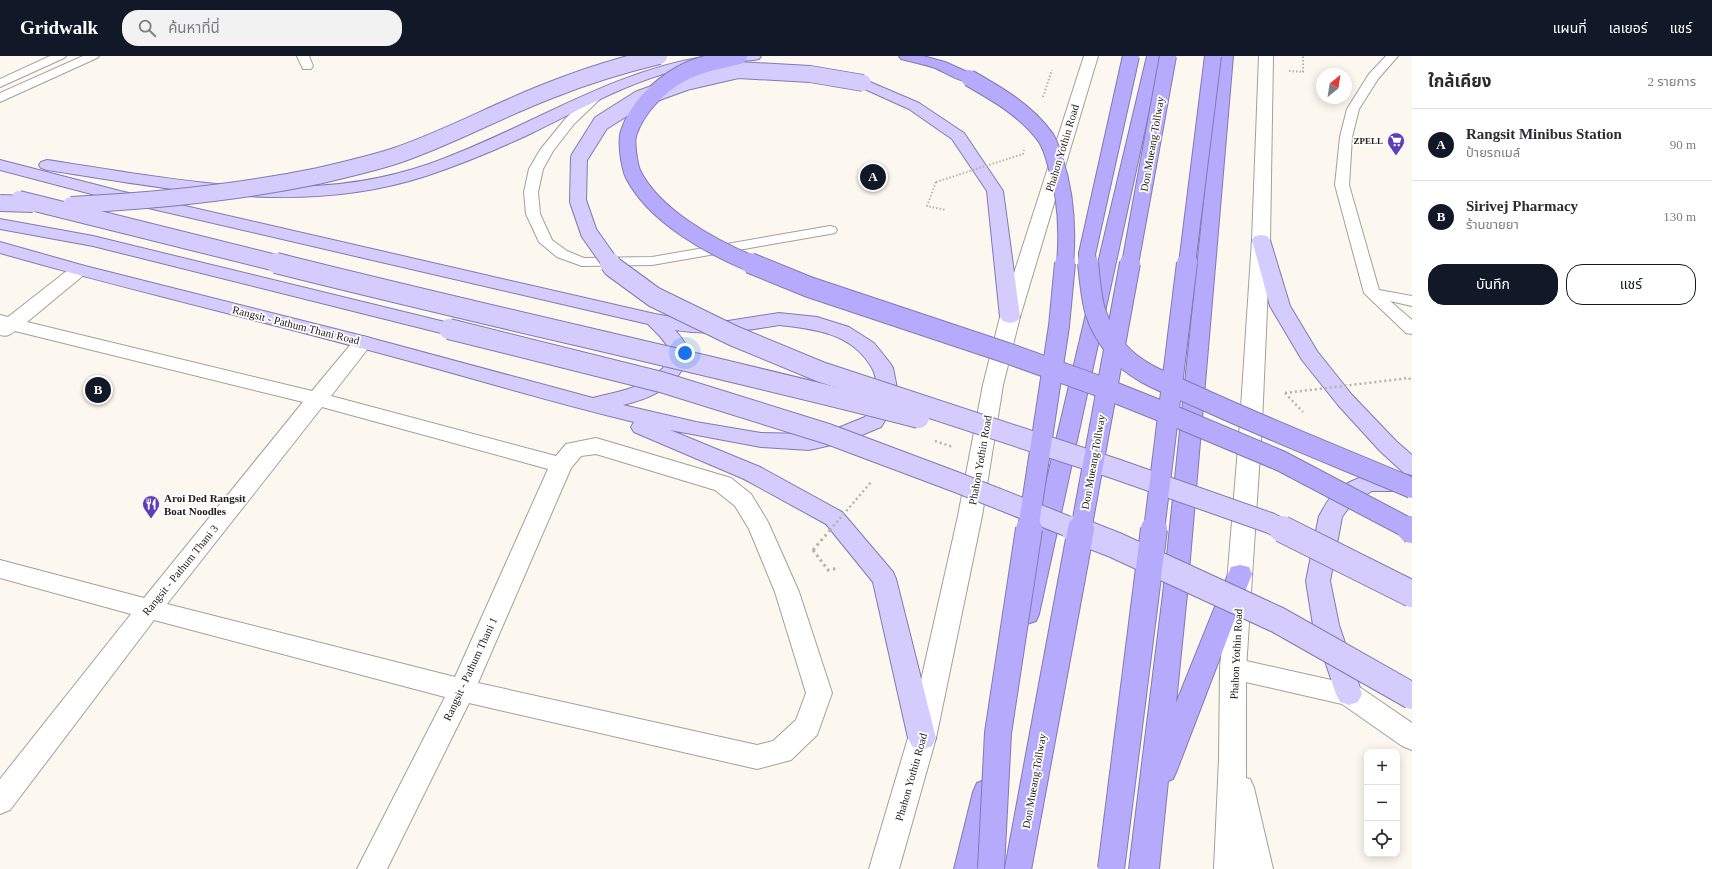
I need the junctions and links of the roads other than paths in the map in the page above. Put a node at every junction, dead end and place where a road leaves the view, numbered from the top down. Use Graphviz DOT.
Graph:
graph roads {
  1 [pos="60,56"];
  2 [pos="93,56"];
  3 [pos="659,56"];
  4 [pos="739,56"];
  5 [pos="754,56"];
  6 [pos="906,56"];
  7 [pos="1091,56"];
  8 [pos="1131,56"];
  9 [pos="1154,56"];
  10 [pos="1168,56"];
  11 [pos="1214,56"];
  12 [pos="1226,56"];
  13 [pos="1266,56"];
  14 [pos="1392,56"];
  15 [pos="0,83"];
  16 [pos="596,96"];
  17 [pos="0,98"];
  18 [pos="0,158"];
  19 [pos="0,165"];
  20 [pos="0,194"];
  21 [pos="0,202"];
  22 [pos="0,224"];
  23 [pos="830,230"];
  24 [pos="1261,240"];
  25 [pos="0,247"];
  26 [pos="79,270"];
  27 [pos="1372,292"];
  28 [pos="1412,301"];
  29 [pos="1010,317"];
  30 [pos="654,320"];
  31 [pos="4,326"];
  32 [pos="1412,329"];
  33 [pos="363,342"];
  34 [pos="317,399"];
  35 [pos="591,405"];
  36 [pos="561,465"];
  37 [pos="1412,468"];
  38 [pos="1116,469"];
  39 [pos="1412,483"];
  40 [pos="1412,488"];
  41 [pos="1412,530"];
  42 [pos="0,569"];
  43 [pos="1240,574"];
  44 [pos="1412,594"];
  45 [pos="149,609"];
  46 [pos="1234,669"];
  47 [pos="462,690"];
  48 [pos="1349,694"];
  49 [pos="1412,696"];
  50 [pos="922,738"];
  51 [pos="1412,738"];
  52 [pos="1233,759"];
  53 [pos="1152,797"];
  54 [pos="0,801"];
  55 [pos="372,869"];
  56 [pos="884,869"];
  57 [pos="969,869"];
  58 [pos="991,869"];
  59 [pos="1018,869"];
  60 [pos="1111,869"];
  61 [pos="1144,869"];
  62 [pos="1229,869"];
  63 [pos="1258,869"];
  1 -- 15 [label="lane"];
  2 -- 17 [label="lane"];
  3 -- 21 [label="main road, bridge"];
  4 -- 41 [label="highway, bridge"];
  5 -- 16 [label="main road"];
  6 -- 58 [label="highway, bridge"];
  7 -- 29 [label="street, Phahon Yothin Road"];
  8 -- 40 [label="highway, bridge"];
  9 -- 57 [label="highway"];
  10 -- 59 [label="highway, Don Mueang Tollway, bridge"];
  11 -- 60 [label="highway, bridge"];
  12 -- 53 [label="highway"];
  13 -- 24 [label="street, Phahon Yothin Road"];
  14 -- 27 [label="lane"];
  16 -- 18 [label="main road"];
  16 -- 23 [label="lane"];
  19 -- 30 [label="main road"];
  20 -- 38 [label="main road, bridge"];
  22 -- 49 [label="main road, bridge"];
  24 -- 37 [label="main road"];
  24 -- 43 [label="street, Phahon Yothin Road"];
  25 -- 26 [label="main road, Rangsit - Pathum Thani Road"];
  26 -- 31 [label="street"];
  26 -- 33 [label="main road, Rangsit - Pathum Thani Road"];
  27 -- 28 [label="lane"];
  27 -- 32 [label="lane"];
  29 -- 38 [label="main road, bridge"];
  29 -- 50 [label="street, Phahon Yothin Road"];
  30 -- 35 [label="main road"];
  30 -- 35 [label="main road"];
  31 -- 34 [label="street"];
  33 -- 34 [label="street, Rangsit - Pathum Thani 3"];
  33 -- 35 [label="main road, Rangsit - Pathum Thani Road"];
  34 -- 36 [label="street"];
  34 -- 45 [label="street, Rangsit - Pathum Thani 3"];
  35 -- 50 [label="main road"];
  36 -- 47 [label="street, Rangsit - Pathum Thani 1"];
  36 -- 47 [label="street, Rangsit - Pathum Thani 1"];
  38 -- 44 [label="main road, bridge"];
  39 -- 48 [label="main road"];
  42 -- 45 [label="street, Rangsit - Pathum Thani 1"];
  43 -- 46 [label="street, Phahon Yothin Road"];
  43 -- 53 [label="highway"];
  45 -- 47 [label="street, Rangsit - Pathum Thani 1"];
  45 -- 54 [label="street, Rangsit - Pathum Thani 3"];
  46 -- 48 [label="street"];
  46 -- 52 [label="street, Phahon Yothin Road"];
  47 -- 55 [label="street, Rangsit - Pathum Thani 1"];
  48 -- 51 [label="street"];
  50 -- 56 [label="street, Phahon Yothin Road"];
  52 -- 62 [label="street, Phahon Yothin Road"];
  52 -- 63 [label="street"];
  53 -- 61 [label="highway"];
}
